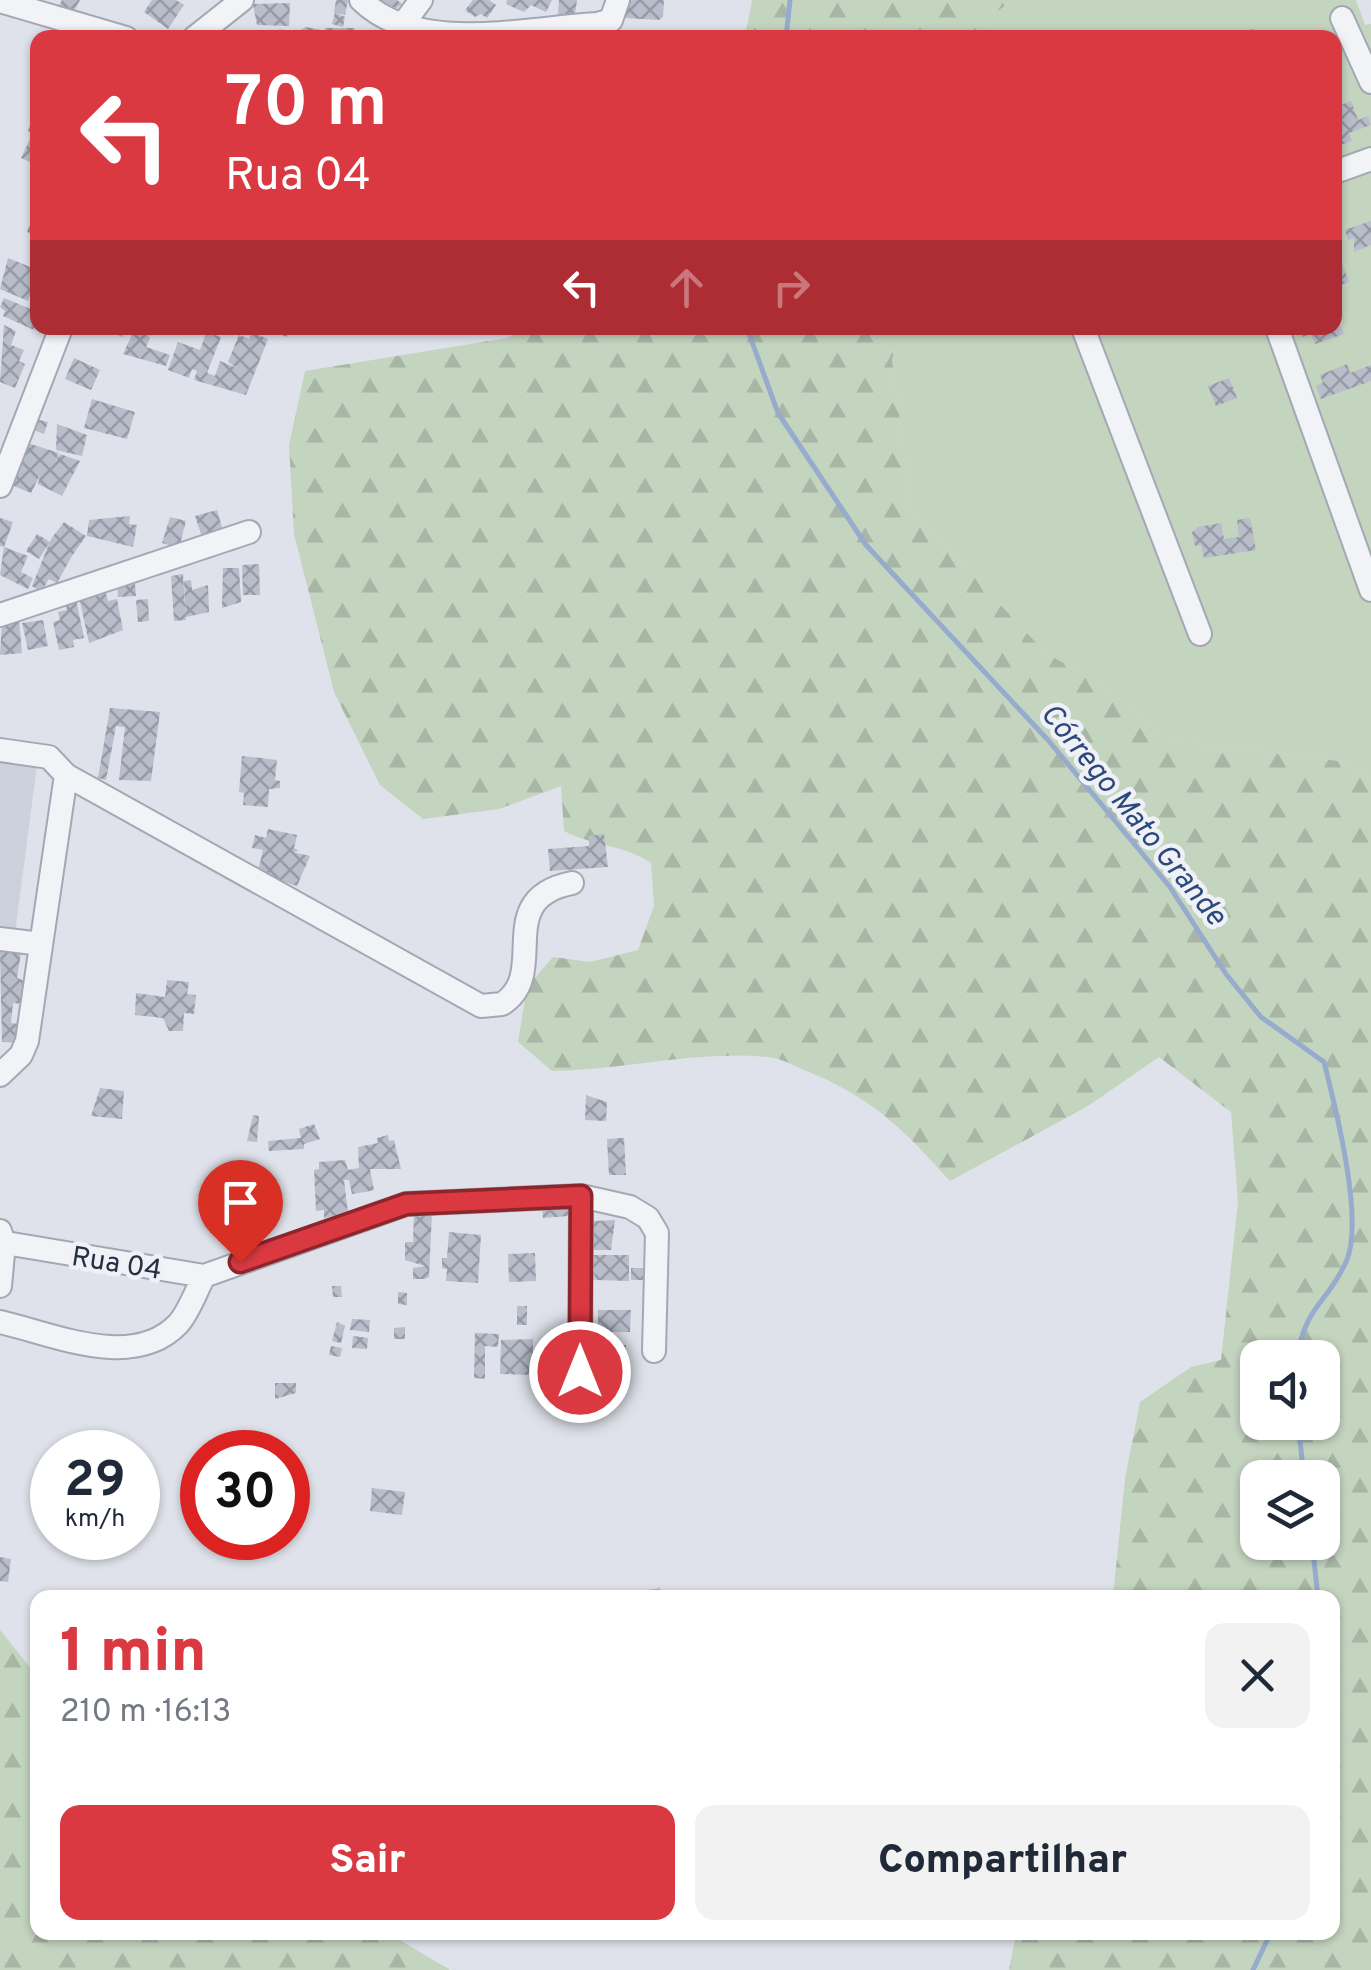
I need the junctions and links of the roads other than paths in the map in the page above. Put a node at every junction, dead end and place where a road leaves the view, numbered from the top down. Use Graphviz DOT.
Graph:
graph roads {
  1 [pos="242,0"];
  2 [pos="361,0"];
  3 [pos="421,0"];
  4 [pos="618,0"];
  5 [pos="0,1"];
  6 [pos="1342,18"];
  7 [pos="386,27"];
  8 [pos="99,30"];
  9 [pos="204,30"];
  10 [pos="520,30"];
  11 [pos="1371,82"];
  12 [pos="1371,159"];
  13 [pos="1342,169"];
  14 [pos="58,335"];
  15 [pos="1086,335"];
  16 [pos="1280,335"];
  17 [pos="0,486"];
  18 [pos="249,532"];
  19 [pos="1371,590"];
  20 [pos="0,615"];
  21 [pos="1200,634"];
  22 [pos="0,750"];
  23 [pos="66,775"];
  24 [pos="572,883"];
  25 [pos="0,939"];
  26 [pos="40,944"];
  27 [pos="0,1076"];
  28 [pos="581,1196"];
  29 [pos="1,1239"];
  30 [pos="204,1276"];
  31 [pos="0,1286"];
  32 [pos="0,1322"];
  33 [pos="654,1351"];
  34 [pos="580,1372"];
  1 -- 9 [label="street"];
  2 -- 7 [label="street"];
  3 -- 7 [label="street"];
  4 -- 10 [label="street"];
  5 -- 8 [label="street"];
  6 -- 11 [label="street"];
  12 -- 13 [label="street"];
  14 -- 17 [label="street"];
  15 -- 21 [label="street"];
  16 -- 19 [label="street"];
  18 -- 20 [label="street"];
  22 -- 23 [label="street"];
  23 -- 24 [label="street"];
  23 -- 26 [label="street"];
  25 -- 26 [label="street"];
  26 -- 27 [label="street"];
  28 -- 30 [label="street, Rua 04"];
  28 -- 33 [label="street, Rua 04"];
  28 -- 34 [label="street"];
  29 -- 30 [label="street, Rua 04"];
  29 -- 31 [label="street"];
  30 -- 32 [label="street"];
}
